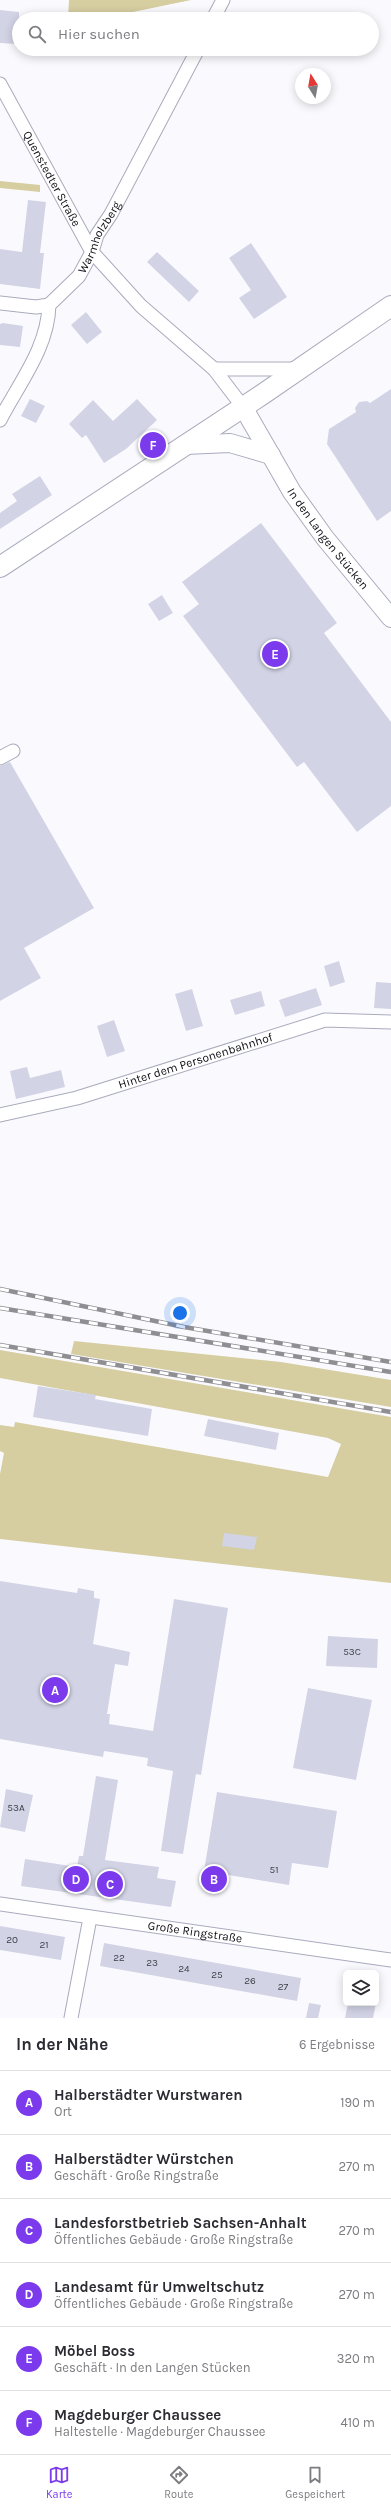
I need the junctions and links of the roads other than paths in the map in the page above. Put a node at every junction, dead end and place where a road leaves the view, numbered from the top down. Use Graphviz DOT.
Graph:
graph roads {
  1 [pos="223,0"];
  2 [pos="217,12"];
  3 [pos="194,56"];
  4 [pos="0,84"];
  5 [pos="92,252"];
  6 [pos="0,303"];
  7 [pos="49,306"];
  8 [pos="391,306"];
  9 [pos="214,369"];
  10 [pos="300,369"];
  11 [pos="243,407"];
  12 [pos="0,420"];
  13 [pos="184,445"];
  14 [pos="271,455"];
  15 [pos="0,567"];
  16 [pos="391,618"];
  17 [pos="13,751"];
  18 [pos="0,758"];
  19 [pos="391,1022"];
  20 [pos="0,1115"];
  21 [pos="0,1904"];
  22 [pos="90,1918"];
  23 [pos="391,1960"];
  24 [pos="71,2018"];
  1 -- 2 [label="street"];
  3 -- 5 [label="street, Warmholzberg"];
  4 -- 5 [label="street, Quenstedter Straße"];
  5 -- 7 [label="street, Warmholzberg"];
  5 -- 9 [label="street, Quenstedter Straße"];
  6 -- 7 [label="street"];
  7 -- 12 [label="street"];
  8 -- 10 [label="main road"];
  9 -- 10 [label="street"];
  9 -- 11 [label="street, Quenstedter Straße"];
  10 -- 11 [label="main road"];
  11 -- 13 [label="main road"];
  11 -- 14 [label="street, In den Langen Stücken"];
  13 -- 14 [label="street"];
  13 -- 15 [label="main road"];
  14 -- 16 [label="street, In den Langen Stücken"];
  17 -- 18 [label="street"];
  19 -- 20 [label="street, Hinter dem Personenbahnhof"];
  21 -- 22 [label="street, Große Ringstraße"];
  22 -- 23 [label="street, Große Ringstraße"];
  22 -- 24 [label="street"];
}
